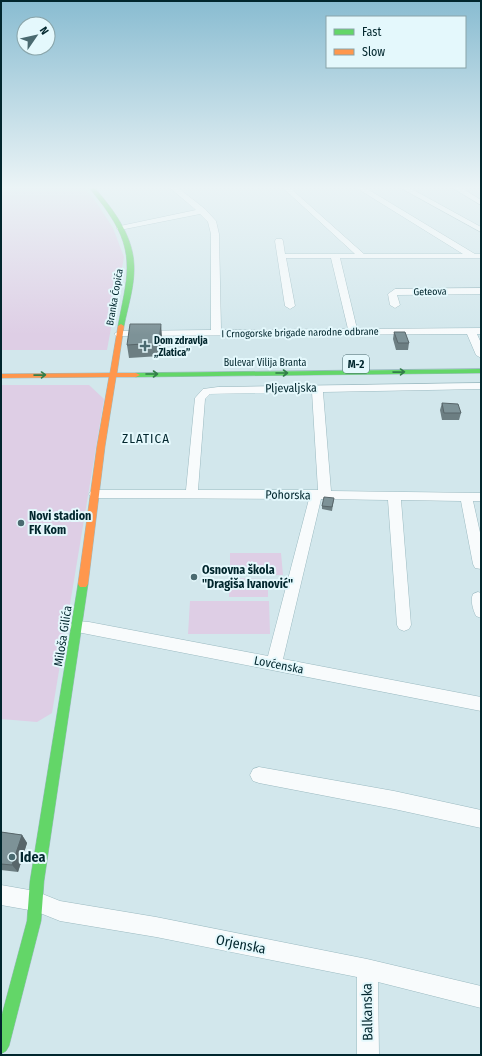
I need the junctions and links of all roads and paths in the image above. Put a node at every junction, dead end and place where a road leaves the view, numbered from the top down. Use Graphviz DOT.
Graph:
graph roads {
  1 [pos="123,236"];
  2 [pos="215,236"];
  3 [pos="342,236"];
  4 [pos="443,236"];
  5 [pos="279,241"];
  6 [pos="282,256"];
  7 [pos="335,256"];
  8 [pos="362,256"];
  9 [pos="477,256"];
  10 [pos="481,291"];
  11 [pos="395,305"];
  12 [pos="290,306"];
  13 [pos="471,331"];
  14 [pos="481,331"];
  15 [pos="353,332"];
  16 [pos="216,333"];
  17 [pos="119,334"];
  18 [pos="481,355"];
  19 [pos="481,362"];
  20 [pos="1,367"];
  21 [pos="114,370"];
  22 [pos="481,371"];
  23 [pos="1,376"];
  24 [pos="481,386"];
  25 [pos="317,388"];
  26 [pos="95,494"];
  27 [pos="192,494"];
  28 [pos="320,496"];
  29 [pos="394,496"];
  30 [pos="466,498"];
  31 [pos="481,498"];
  32 [pos="480,564"];
  33 [pos="478,598"];
  34 [pos="481,612"];
  35 [pos="404,625"];
  36 [pos="77,627"];
  37 [pos="274,664"];
  38 [pos="481,704"];
  39 [pos="259,775"];
  40 [pos="481,819"];
  41 [pos="1,895"];
  42 [pos="35,901"];
  43 [pos="366,969"];
  44 [pos="481,998"];
  45 [pos="1,1046"];
  46 [pos="368,1055"];
  1 -- 17 [label="street, Branka Ćopića"];
  2 -- 16 [label="street"];
  3 -- 8 [label="street"];
  4 -- 9 [label="street"];
  5 -- 6 [label="street"];
  6 -- 7 [label="street"];
  6 -- 12 [label="street"];
  7 -- 8 [label="street"];
  7 -- 15 [label="street"];
  8 -- 9 [label="street"];
  10 -- 11 [label="street, Geteova"];
  13 -- 14 [label="street, I Crnogorske brigade narodne odbrane"];
  13 -- 15 [label="street, I Crnogorske brigade narodne odbrane"];
  13 -- 18 [label="street"];
  15 -- 16 [label="street, I Crnogorske brigade narodne odbrane"];
  16 -- 17 [label="street, I Crnogorske brigade narodne odbrane"];
  17 -- 21 [label="street, Branka Ćopića"];
  19 -- 21 [label="street, Bulevar Vilija Branta / M-2"];
  20 -- 21 [label="street, Bulevar Vilija Branta / M-2"];
  21 -- 22 [label="street, Bulevar Vilija Branta / M-2, one-way"];
  23 -- 21 [label="street, Bulevar Vilija Branta / M-2, one-way"];
  21 -- 26 [label="street, Miloša Gilića"];
  24 -- 25 [label="street, Pljevaljska"];
  25 -- 27 [label="street, Pljevaljska"];
  25 -- 28 [label="street"];
  26 -- 27 [label="street, Pohorska"];
  26 -- 36 [label="street, Miloša Gilića"];
  27 -- 28 [label="street, Pohorska"];
  28 -- 29 [label="street, Pohorska"];
  28 -- 37 [label="street"];
  29 -- 30 [label="street, Pohorska"];
  29 -- 35 [label="street"];
  30 -- 31 [label="street, Pohorska"];
  30 -- 32 [label="street"];
  33 -- 34 [label="street"];
  36 -- 37 [label="street, Lovćenska"];
  36 -- 42 [label="street, Miloša Gilića"];
  37 -- 38 [label="street, Lovćenska"];
  39 -- 40 [label="street"];
  41 -- 42 [label="street, Orjenska"];
  42 -- 43 [label="street, Orjenska"];
  42 -- 45 [label="street, Miloša Gilića"];
  43 -- 44 [label="street, Orjenska"];
  43 -- 46 [label="street, Balkanska"];
}
